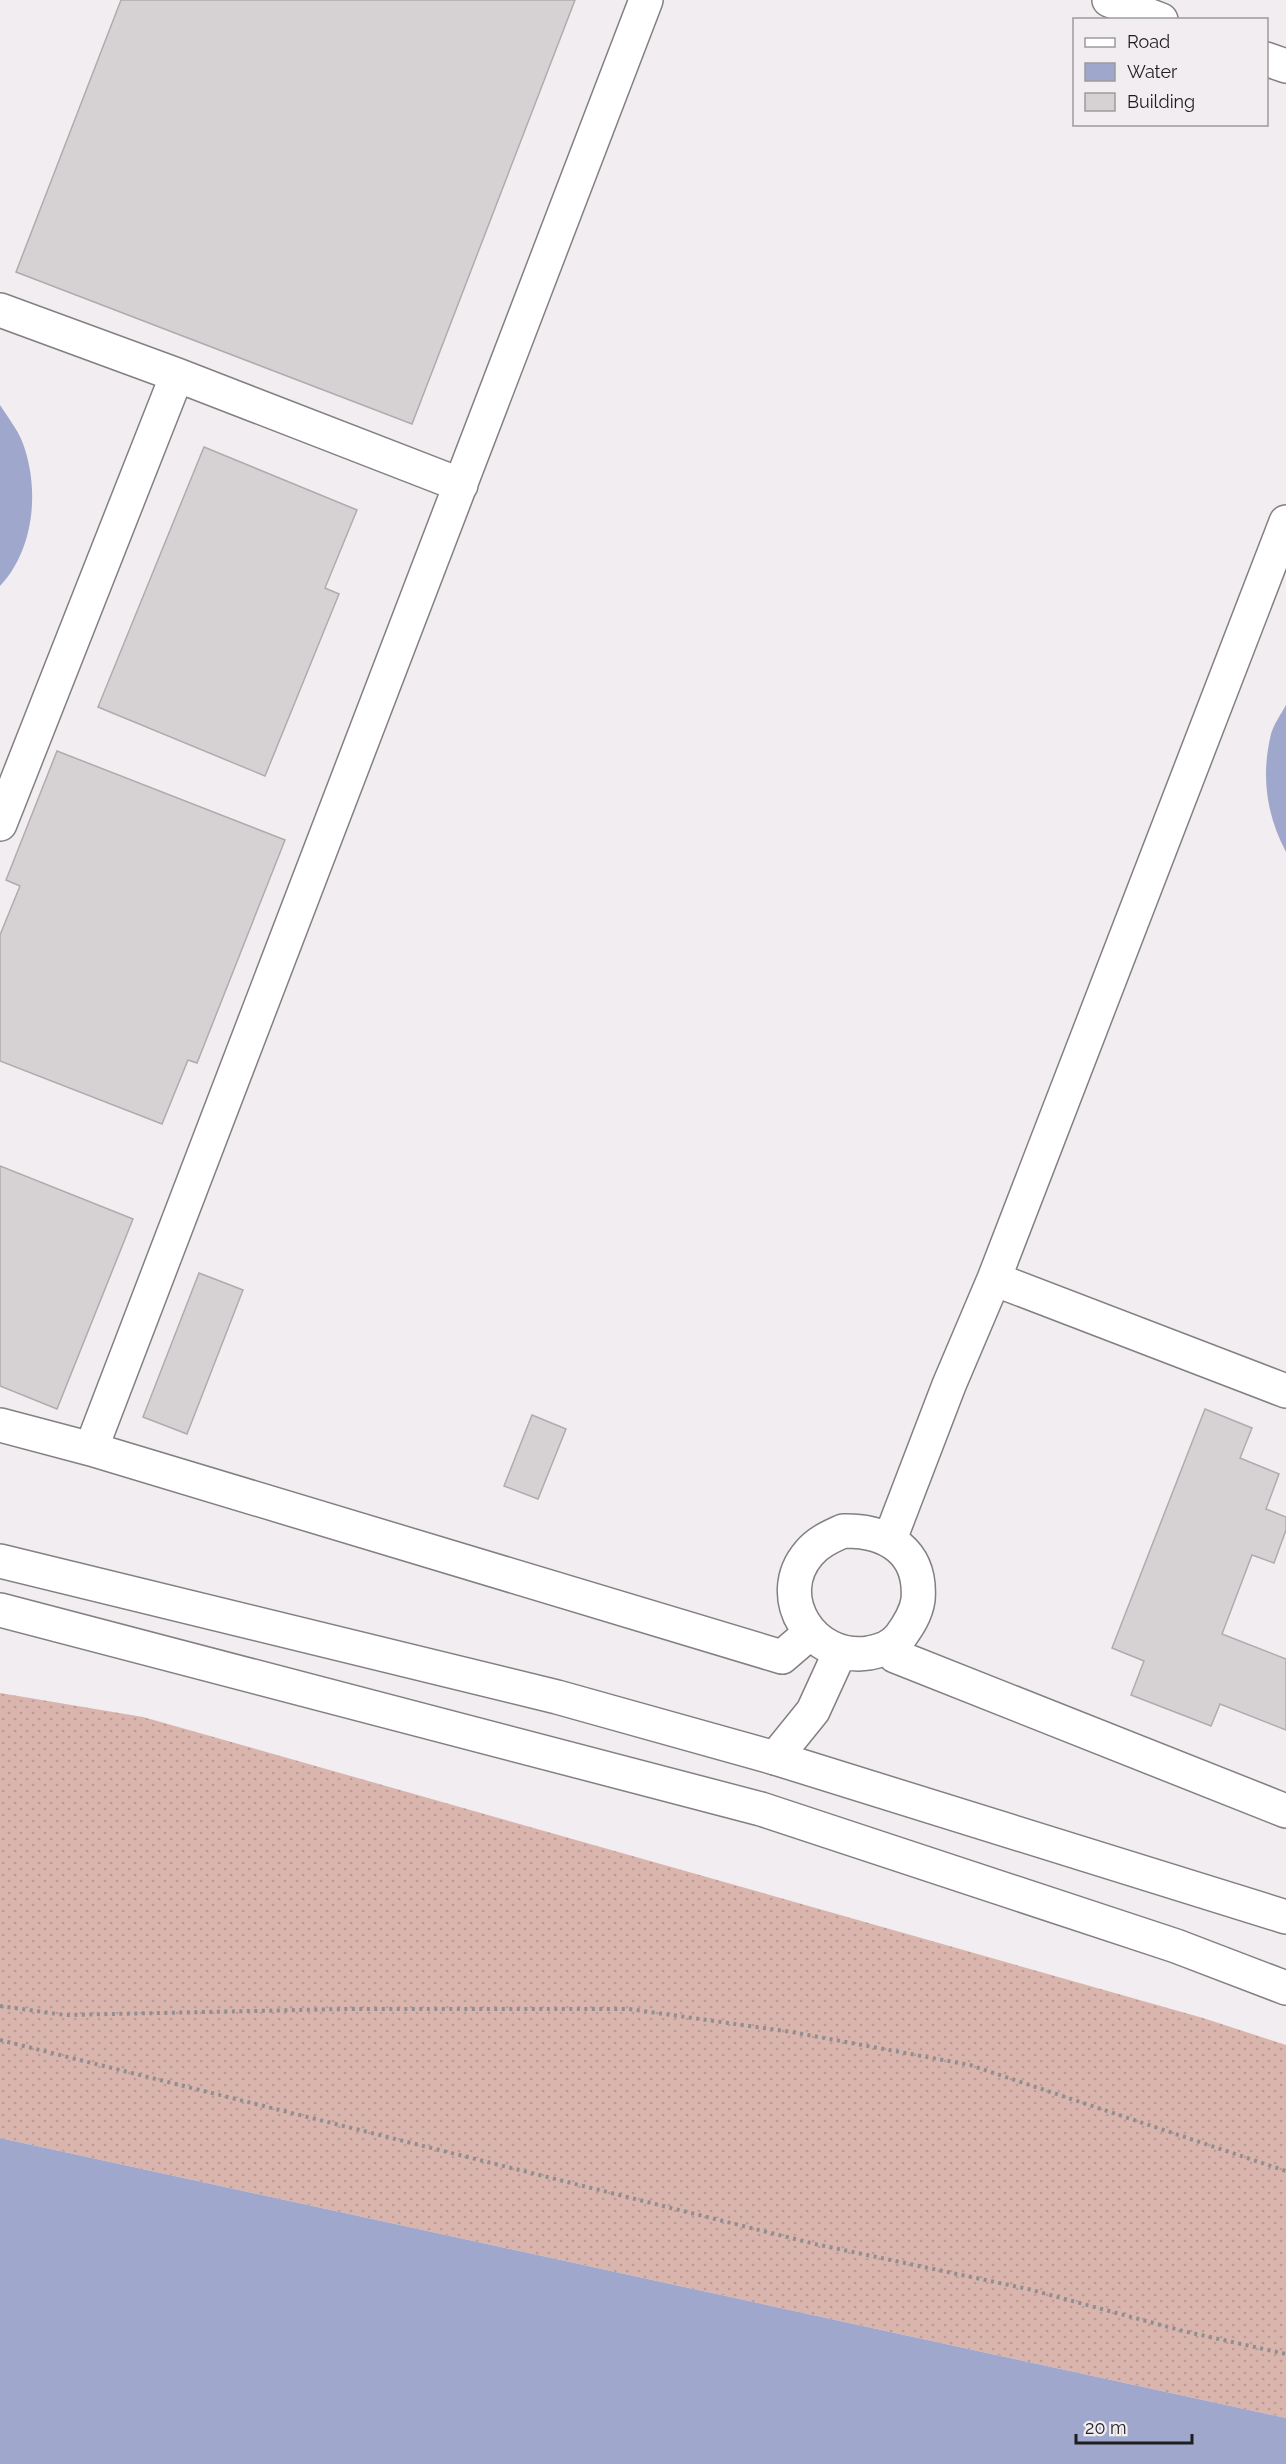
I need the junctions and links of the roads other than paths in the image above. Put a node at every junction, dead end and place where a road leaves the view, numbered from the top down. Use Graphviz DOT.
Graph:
graph roads {
  1 [pos="646,0"];
  2 [pos="1109,0"];
  3 [pos="1156,18"];
  4 [pos="1268,60"];
  5 [pos="1286,66"];
  6 [pos="0,310"];
  7 [pos="177,375"];
  8 [pos="461,485"];
  9 [pos="1286,522"];
  10 [pos="0,824"];
  11 [pos="994,1280"];
  12 [pos="1286,1391"];
  13 [pos="0,1425"];
  14 [pos="91,1449"];
  15 [pos="890,1539"];
  16 [pos="0,1562"];
  17 [pos="0,1610"];
  18 [pos="810,1633"];
  19 [pos="890,1648"];
  20 [pos="840,1652"];
  21 [pos="775,1758"];
  22 [pos="1286,1811"];
  23 [pos="1286,1917"];
  24 [pos="1286,1988"];
  1 -- 8 [label="main road"];
  2 -- 3 [label="main road"];
  4 -- 5 [label="main road"];
  6 -- 7 [label="main road"];
  7 -- 8 [label="main road"];
  7 -- 10 [label="main road"];
  8 -- 14 [label="main road"];
  9 -- 11 [label="main road"];
  11 -- 12 [label="main road"];
  11 -- 15 [label="main road"];
  13 -- 14 [label="main road"];
  14 -- 18 [label="main road"];
  15 -- 18 [label="main road"];
  15 -- 19 [label="main road"];
  16 -- 21 [label="main road"];
  17 -- 24 [label="main road"];
  18 -- 20 [label="main road"];
  19 -- 20 [label="main road"];
  19 -- 22 [label="main road"];
  20 -- 21 [label="main road"];
  21 -- 23 [label="main road"];
}
